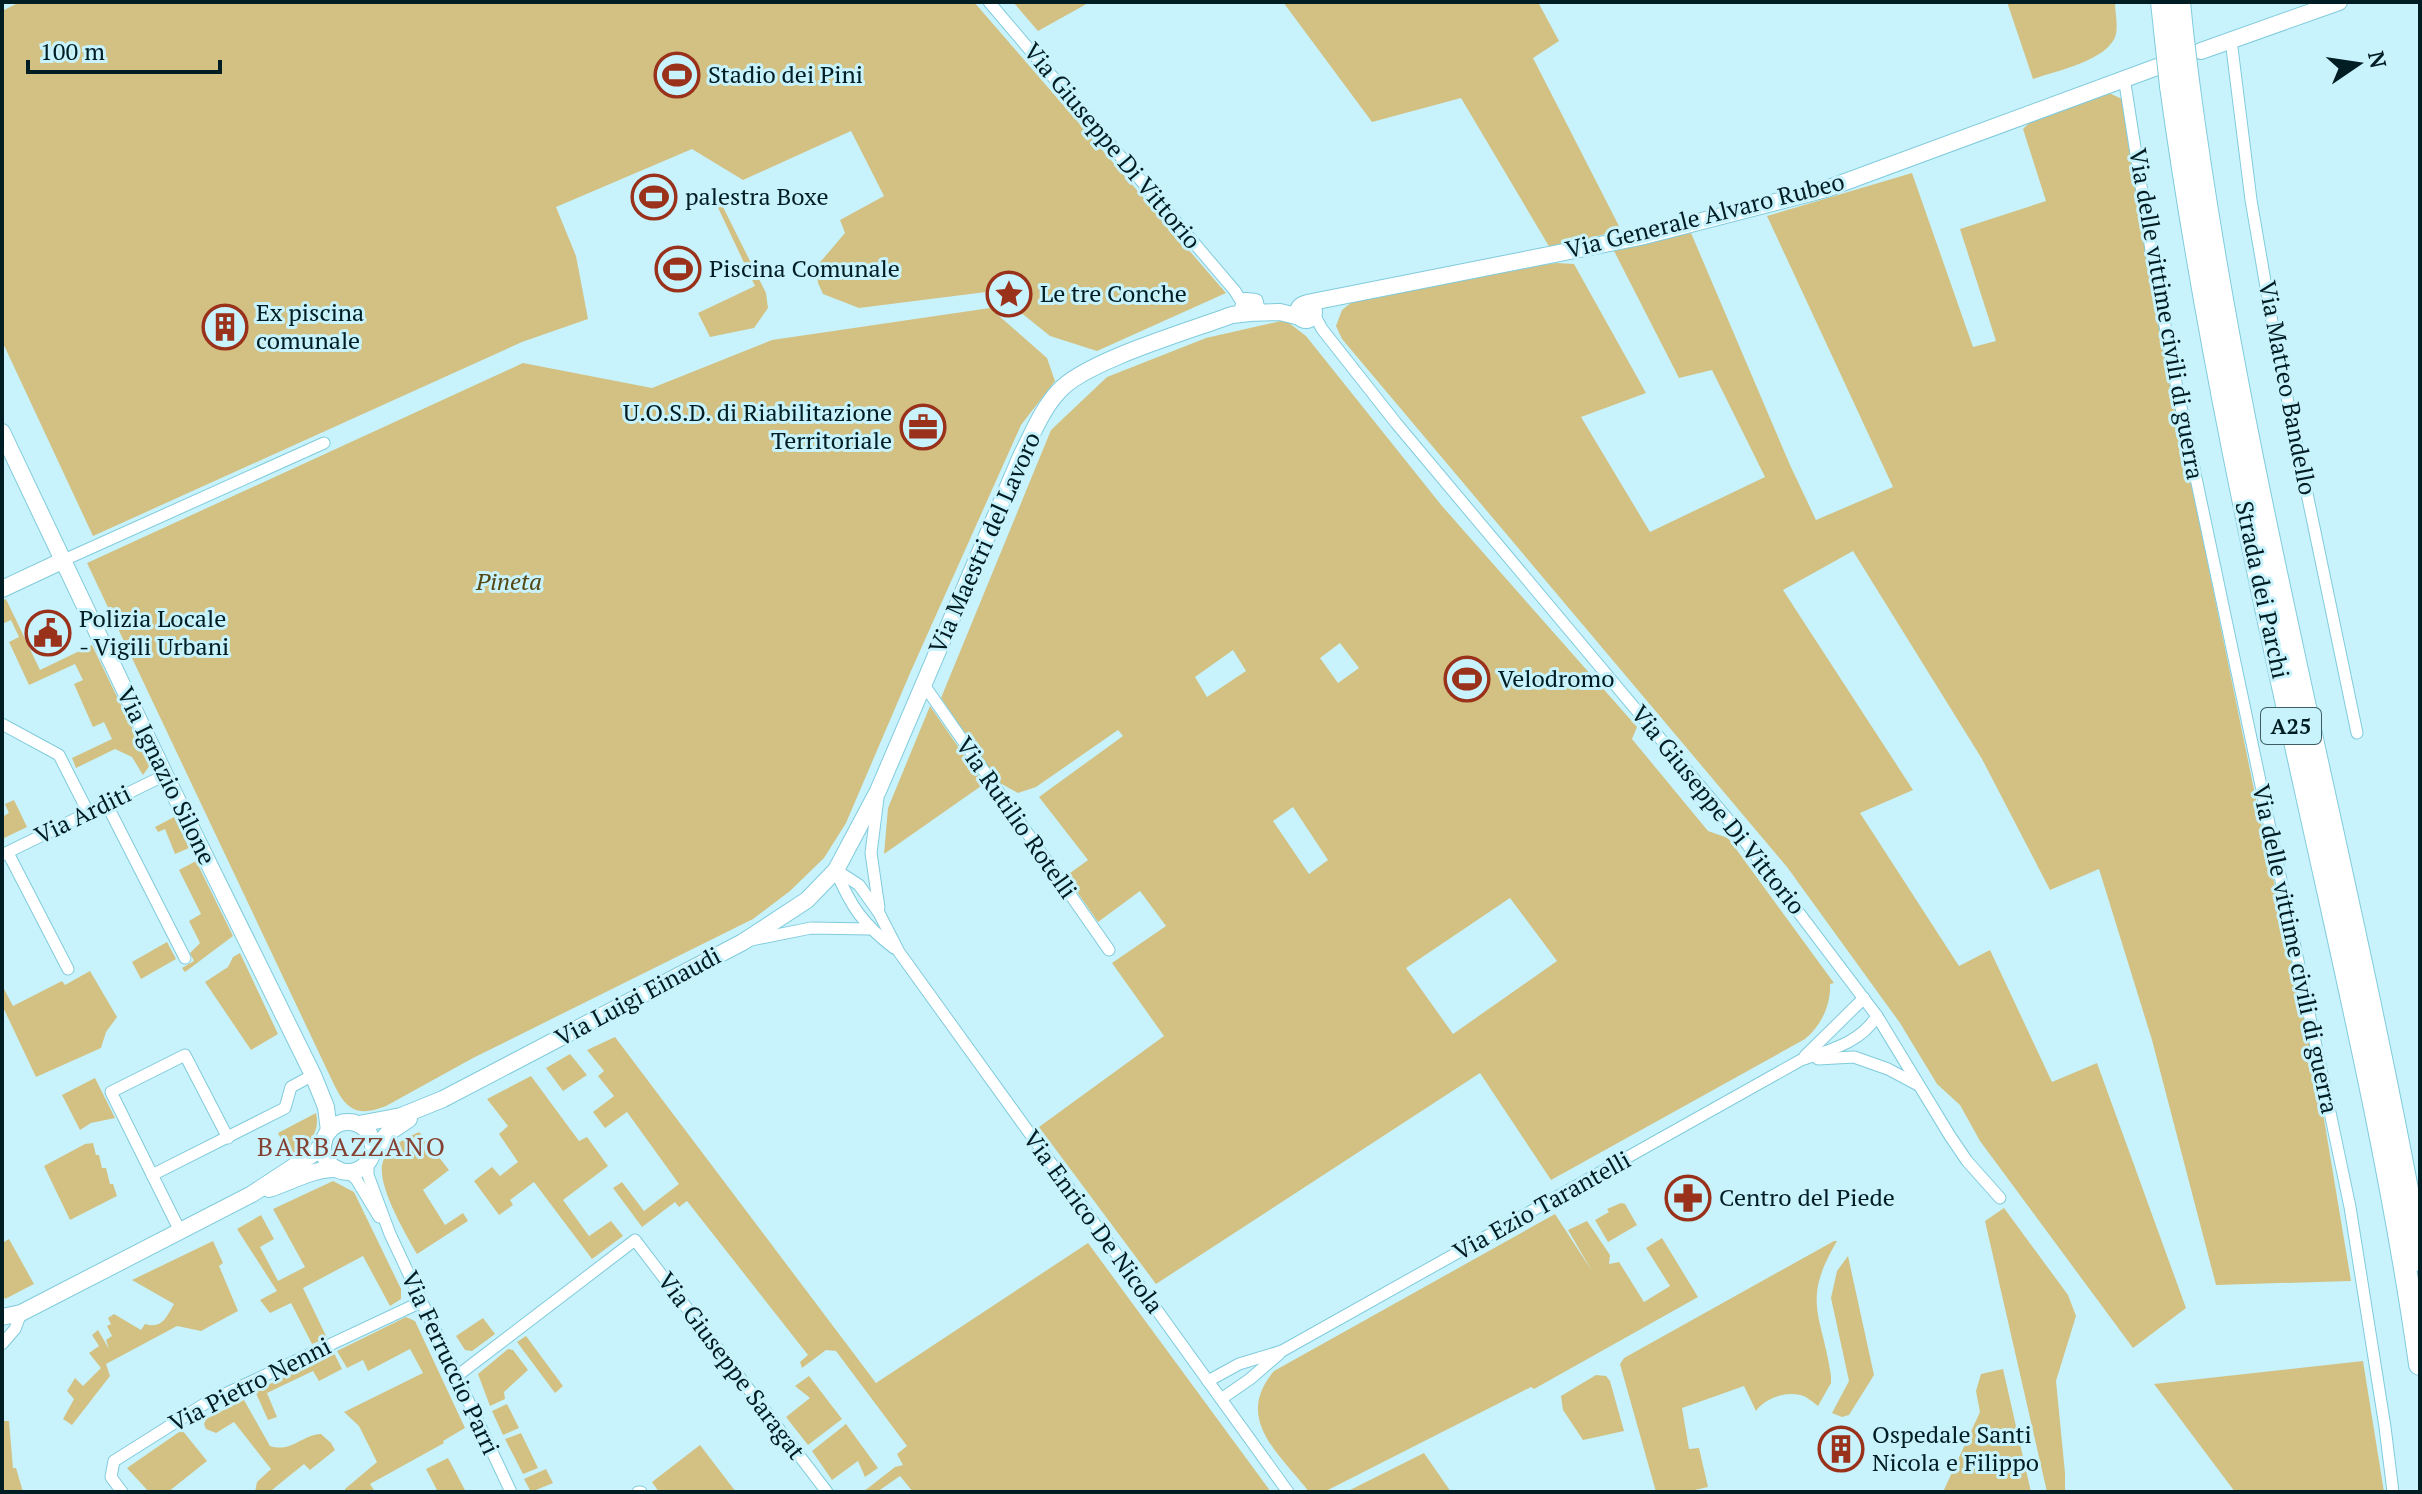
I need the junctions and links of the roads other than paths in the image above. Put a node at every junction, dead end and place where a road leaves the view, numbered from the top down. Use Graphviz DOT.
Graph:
graph roads {
  1 [pos="989,2"];
  2 [pos="2162,2"];
  3 [pos="2179,2"];
  4 [pos="2339,2"];
  5 [pos="2174,35"];
  6 [pos="2231,40"];
  7 [pos="2201,51"];
  8 [pos="2157,67"];
  9 [pos="2124,77"];
  10 [pos="2180,84"];
  11 [pos="1245,305"];
  12 [pos="1309,314"];
  13 [pos="2,432"];
  14 [pos="324,443"];
  15 [pos="64,560"];
  16 [pos="3,585"];
  17 [pos="924,685"];
  18 [pos="2,724"];
  19 [pos="2357,733"];
  20 [pos="165,775"];
  21 [pos="878,791"];
  22 [pos="106,803"];
  23 [pos="88,812"];
  24 [pos="5,854"];
  25 [pos="836,870"];
  26 [pos="879,913"];
  27 [pos="869,929"];
  28 [pos="743,942"];
  29 [pos="1109,950"];
  30 [pos="899,952"];
  31 [pos="185,958"];
  32 [pos="68,969"];
  33 [pos="1864,998"];
  34 [pos="1877,1016"];
  35 [pos="1801,1060"];
  36 [pos="313,1075"];
  37 [pos="1920,1086"];
  38 [pos="428,1105"];
  39 [pos="354,1123"];
  40 [pos="326,1136"];
  41 [pos="228,1138"];
  42 [pos="370,1158"];
  43 [pos="342,1171"];
  44 [pos="152,1175"];
  45 [pos="252,1194"];
  46 [pos="2000,1198"];
  47 [pos="180,1231"];
  48 [pos="390,1234"];
  49 [pos="2420,1260"];
  50 [pos="421,1302"];
  51 [pos="21,1313"];
  52 [pos="2,1317"];
  53 [pos="2,1344"];
  54 [pos="1282,1351"];
  55 [pos="2420,1364"];
  56 [pos="457,1376"];
  57 [pos="1208,1381"];
  58 [pos="1221,1399"];
  59 [pos="122,1492"];
  60 [pos="511,1492"];
  61 [pos="827,1492"];
  62 [pos="1288,1492"];
  63 [pos="2393,1492"];
  1 -- 11 [label="street, Via Giuseppe Di Vittorio"];
  2 -- 5 [label="highway, Strada dei Parchi / A25"];
  3 -- 5 [label="highway, Strada dei Parchi / A25"];
  4 -- 6 [label="street"];
  5 -- 10 [label="highway, Strada dei Parchi / A25, bridge"];
  6 -- 7 [label="street"];
  6 -- 19 [label="street, Via Matteo Bandello"];
  8 -- 9 [label="street, Via Generale Alvaro Rubeo"];
  9 -- 12 [label="street, Via Generale Alvaro Rubeo"];
  9 -- 63 [label="street, Via delle vittime civili di guerra"];
  10 -- 49 [label="highway, Strada dei Parchi / A25"];
  10 -- 55 [label="highway, Strada dei Parchi / A25"];
  11 -- 12 [label="street, Via Maestri del Lavoro"];
  11 -- 17 [label="street, Via Maestri del Lavoro"];
  12 -- 33 [label="street, Via Giuseppe Di Vittorio"];
  13 -- 15 [label="street, Via Ignazio Silone"];
  14 -- 15 [label="street"];
  15 -- 16 [label="street"];
  15 -- 20 [label="street, Via Ignazio Silone"];
  17 -- 21 [label="street, Via Maestri del Lavoro"];
  17 -- 29 [label="street, Via Rutilio Rotelli"];
  18 -- 23 [label="street"];
  20 -- 22 [label="street, Via Arditi"];
  20 -- 36 [label="street, Via Ignazio Silone"];
  21 -- 25 [label="street, Via Maestri del Lavoro"];
  21 -- 26 [label="street"];
  22 -- 23 [label="street, Via Arditi"];
  22 -- 31 [label="street"];
  23 -- 24 [label="street, Via Arditi"];
  24 -- 32 [label="street"];
  25 -- 26 [label="street"];
  25 -- 27 [label="street"];
  25 -- 28 [label="street, Via Luigi Einaudi"];
  26 -- 30 [label="street"];
  27 -- 28 [label="street"];
  27 -- 30 [label="street"];
  28 -- 38 [label="street, Via Luigi Einaudi"];
  30 -- 57 [label="street, Via Enrico De Nicola"];
  33 -- 34 [label="street, Via Giuseppe Di Vittorio"];
  33 -- 35 [label="street"];
  34 -- 35 [label="street"];
  34 -- 37 [label="street, Via Giuseppe Di Vittorio"];
  35 -- 37 [label="street"];
  35 -- 54 [label="street, Via Ezio Tarantelli"];
  36 -- 39 [label="street, Via Ignazio Silone"];
  36 -- 40 [label="street, Via Ignazio Silone"];
  36 -- 41 [label="street"];
  37 -- 46 [label="street, Via Giuseppe Di Vittorio"];
  38 -- 39 [label="street, Via Luigi Einaudi"];
  38 -- 42 [label="street, Via Luigi Einaudi"];
  39 -- 40 [label="street"];
  39 -- 42 [label="street"];
  40 -- 43 [label="street"];
  40 -- 45 [label="street"];
  41 -- 44 [label="street"];
  41 -- 44 [label="street"];
  42 -- 43 [label="street"];
  42 -- 48 [label="street, Via Ferruccio Parri"];
  43 -- 45 [label="street"];
  43 -- 48 [label="street, Via Ferruccio Parri"];
  44 -- 47 [label="street"];
  45 -- 47 [label="street"];
  47 -- 51 [label="street"];
  48 -- 50 [label="street, Via Ferruccio Parri"];
  50 -- 56 [label="street, Via Ferruccio Parri"];
  50 -- 59 [label="street, Via Pietro Nenni"];
  51 -- 52 [label="street"];
  51 -- 53 [label="street"];
  54 -- 57 [label="street"];
  54 -- 58 [label="street"];
  56 -- 60 [label="street, Via Ferruccio Parri"];
  56 -- 61 [label="street, Via Giuseppe Saragat"];
  57 -- 58 [label="street, Via Enrico De Nicola"];
  58 -- 62 [label="street, Via Enrico De Nicola"];
}
